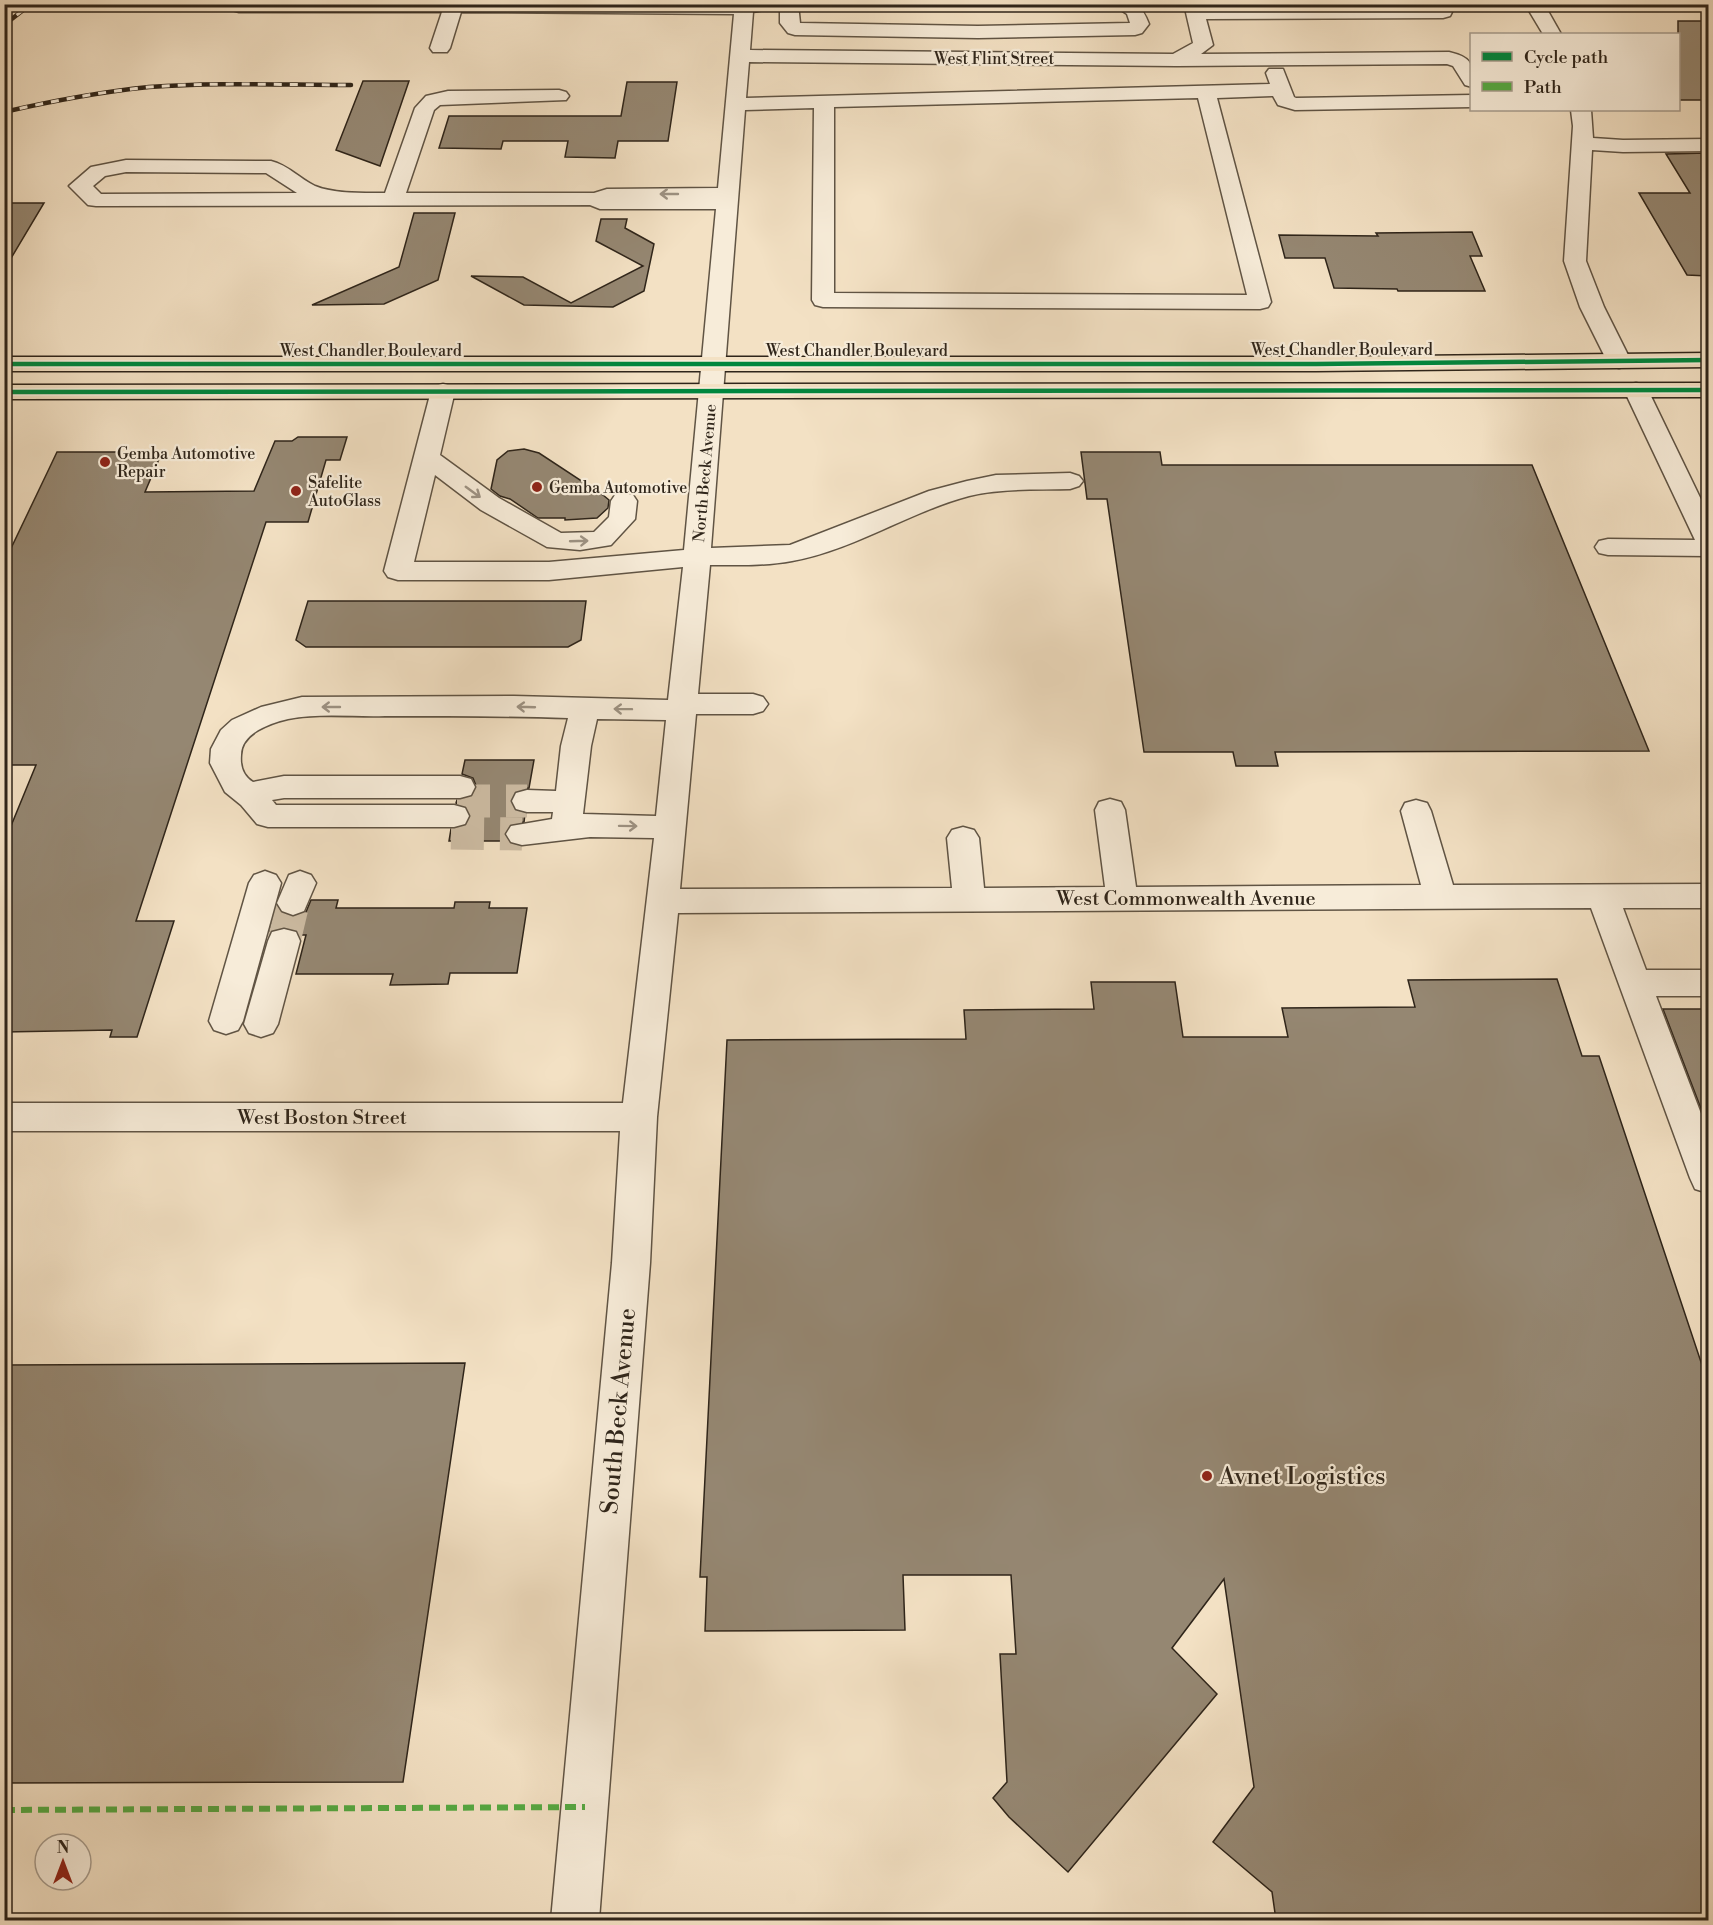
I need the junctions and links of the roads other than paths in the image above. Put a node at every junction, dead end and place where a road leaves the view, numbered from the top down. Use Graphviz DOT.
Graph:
graph roads {
  1 [pos="766,4"];
  2 [pos="789,4"];
  3 [pos="1121,4"];
  4 [pos="1439,4"];
  5 [pos="1534,4"];
  6 [pos="239,6"];
  7 [pos="743,6"];
  8 [pos="453,7"];
  9 [pos="1194,9"];
  10 [pos="1551,33"];
  11 [pos="440,48"];
  12 [pos="739,56"];
  13 [pos="1177,60"];
  14 [pos="1272,60"];
  15 [pos="1470,78"];
  16 [pos="1281,90"];
  17 [pos="1206,92"];
  18 [pos="559,96"];
  19 [pos="1470,101"];
  20 [pos="824,102"];
  21 [pos="735,104"];
  22 [pos="1581,111"];
  23 [pos="1582,143"];
  24 [pos="1708,145"];
  25 [pos="727,199"];
  26 [pos="361,200"];
  27 [pos="393,200"];
  28 [pos="1619,360"];
  29 [pos="1708,360"];
  30 [pos="713,364"];
  31 [pos="8,365"];
  32 [pos="1636,390"];
  33 [pos="1708,390"];
  34 [pos="443,391"];
  35 [pos="711,391"];
  36 [pos="4,392"];
  37 [pos="426,457"];
  38 [pos="1070,481"];
  39 [pos="624,501"];
  40 [pos="1708,540"];
  41 [pos="1608,547"];
  42 [pos="1708,548"];
  43 [pos="697,557"];
  44 [pos="753,704"];
  45 [pos="682,707"];
  46 [pos="585,709"];
  47 [pos="258,805"];
  48 [pos="575,808"];
  49 [pos="1110,810"];
  50 [pos="1416,811"];
  51 [pos="670,827"];
  52 [pos="963,837"];
  53 [pos="285,891"];
  54 [pos="1602,896"];
  55 [pos="1708,896"];
  56 [pos="1440,897"];
  57 [pos="1122,898"];
  58 [pos="969,899"];
  59 [pos="663,901"];
  60 [pos="276,940"];
  61 [pos="1634,982"];
  62 [pos="1708,982"];
  63 [pos="4,1117"];
  64 [pos="639,1117"];
  65 [pos="1708,1178"];
  66 [pos="575,1920"];
  1 -- 7 [label="street"];
  2 -- 3 [label="street"];
  4 -- 9 [label="street"];
  5 -- 10 [label="street"];
  6 -- 8 [label="street"];
  7 -- 8 [label="street"];
  7 -- 12 [label="street, North Beck Avenue"];
  8 -- 11 [label="street"];
  9 -- 13 [label="street"];
  12 -- 13 [label="street, West Flint Street"];
  12 -- 21 [label="street, North Beck Avenue"];
  13 -- 14 [label="street, West Flint Street"];
  14 -- 15 [label="street, West Flint Street"];
  14 -- 16 [label="street"];
  16 -- 17 [label="street"];
  16 -- 19 [label="street"];
  17 -- 20 [label="street"];
  17 -- 20 [label="street"];
  18 -- 27 [label="street"];
  20 -- 21 [label="street"];
  21 -- 25 [label="street, North Beck Avenue"];
  22 -- 23 [label="street"];
  23 -- 24 [label="street"];
  23 -- 28 [label="street"];
  25 -- 27 [label="street"];
  25 -- 30 [label="street, North Beck Avenue"];
  26 -- 26 [label="street"];
  26 -- 27 [label="street"];
  28 -- 29 [label="main road, West Chandler Boulevard"];
  28 -- 30 [label="main road, West Chandler Boulevard"];
  30 -- 31 [label="main road, West Chandler Boulevard"];
  30 -- 35 [label="street, North Beck Avenue"];
  32 -- 33 [label="main road"];
  32 -- 35 [label="main road"];
  32 -- 40 [label="street"];
  34 -- 35 [label="main road"];
  34 -- 36 [label="main road"];
  34 -- 37 [label="street"];
  35 -- 43 [label="street, North Beck Avenue"];
  37 -- 39 [label="street, one-way"];
  37 -- 43 [label="street"];
  38 -- 43 [label="street"];
  41 -- 42 [label="street"];
  43 -- 45 [label="street, North Beck Avenue"];
  44 -- 45 [label="street"];
  45 -- 46 [label="street, one-way"];
  45 -- 51 [label="street, North Beck Avenue"];
  46 -- 47 [label="street, one-way"];
  46 -- 48 [label="street"];
  47 -- 47 [label="street"];
  48 -- 48 [label="street"];
  48 -- 51 [label="street, one-way"];
  49 -- 57 [label="street"];
  50 -- 56 [label="street"];
  51 -- 59 [label="street, North Beck Avenue"];
  52 -- 58 [label="street"];
  53 -- 60 [label="street"];
  54 -- 55 [label="street, West Commonwealth Avenue"];
  54 -- 56 [label="street, West Commonwealth Avenue"];
  54 -- 61 [label="street"];
  56 -- 57 [label="street, West Commonwealth Avenue"];
  57 -- 58 [label="street, West Commonwealth Avenue"];
  58 -- 59 [label="street, West Commonwealth Avenue"];
  59 -- 64 [label="street, South Beck Avenue"];
  61 -- 62 [label="street"];
  61 -- 65 [label="street"];
  63 -- 64 [label="street, West Boston Street"];
  64 -- 66 [label="street, South Beck Avenue"];
}
